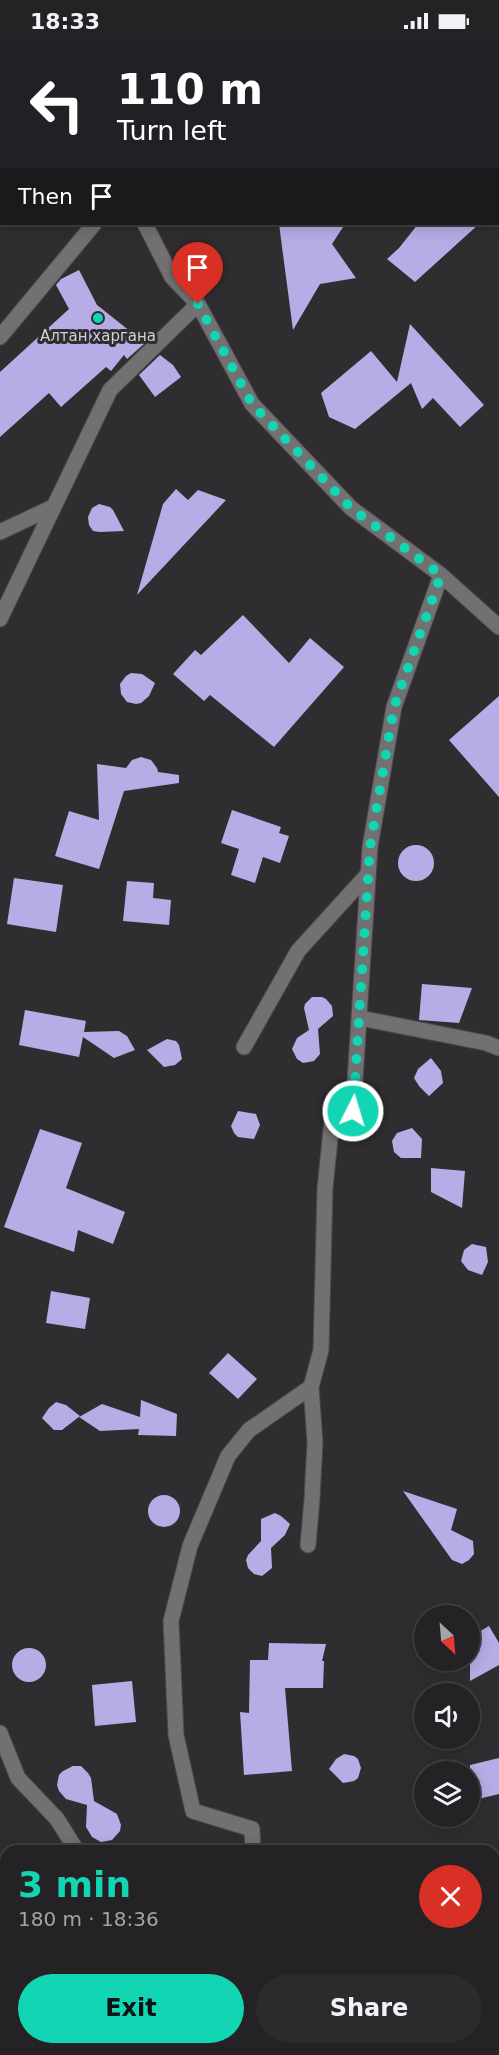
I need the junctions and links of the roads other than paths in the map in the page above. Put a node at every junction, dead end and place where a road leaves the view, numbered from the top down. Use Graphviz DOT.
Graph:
graph roads {
  1 [pos="93,225"];
  2 [pos="146,225"];
  3 [pos="198,304"];
  4 [pos="0,337"];
  5 [pos="53,507"];
  6 [pos="0,532"];
  7 [pos="441,575"];
  8 [pos="0,619"];
  9 [pos="499,627"];
  10 [pos="368,874"];
  11 [pos="360,1018"];
  12 [pos="244,1047"];
  13 [pos="499,1048"];
  14 [pos="311,1387"];
  15 [pos="308,1545"];
  16 [pos="0,1733"];
  17 [pos="73,1845"];
  18 [pos="253,1845"];
  1 -- 4 [label="street"];
  2 -- 3 [label="street"];
  3 -- 5 [label="street"];
  3 -- 7 [label="street"];
  5 -- 6 [label="street"];
  5 -- 8 [label="street"];
  7 -- 9 [label="street"];
  7 -- 10 [label="street"];
  10 -- 11 [label="street"];
  10 -- 12 [label="street"];
  11 -- 13 [label="street"];
  11 -- 14 [label="street"];
  14 -- 15 [label="street"];
  14 -- 18 [label="street"];
  16 -- 17 [label="street"];
}
